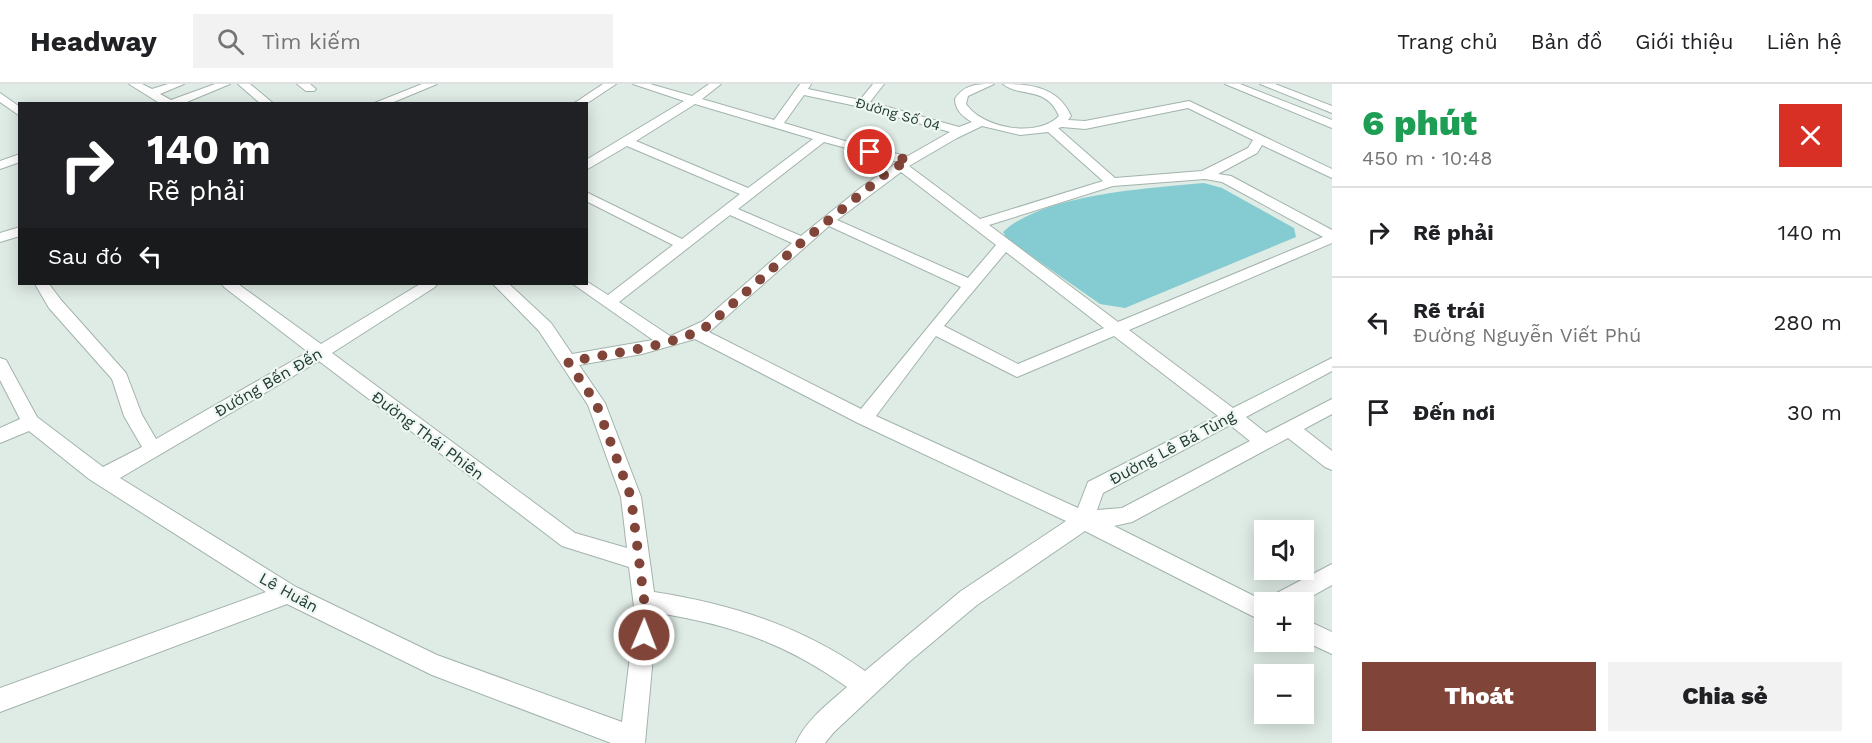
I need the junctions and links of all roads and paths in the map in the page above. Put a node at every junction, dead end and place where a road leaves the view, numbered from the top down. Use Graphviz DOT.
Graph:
graph roads {
  1 [pos="134,84"];
  2 [pos="179,84"];
  3 [pos="225,84"];
  4 [pos="243,84"];
  5 [pos="432,84"];
  6 [pos="611,84"];
  7 [pos="638,84"];
  8 [pos="716,84"];
  9 [pos="879,84"];
  10 [pos="988,84"];
  11 [pos="1008,84"];
  12 [pos="1048,84"];
  13 [pos="1230,84"];
  14 [pos="1265,84"];
  15 [pos="804,87"];
  16 [pos="963,89"];
  17 [pos="1035,90"];
  18 [pos="151,93"];
  19 [pos="0,96"];
  20 [pos="167,102"];
  21 [pos="176,102"];
  22 [pos="266,102"];
  23 [pos="382,102"];
  24 [pos="581,102"];
  25 [pos="692,102"];
  26 [pos="863,104"];
  27 [pos="1332,110"];
  28 [pos="18,111"];
  29 [pos="982,122"];
  30 [pos="1332,124"];
  31 [pos="776,125"];
  32 [pos="1055,126"];
  33 [pos="959,131"];
  34 [pos="822,138"];
  35 [pos="1260,138"];
  36 [pos="628,142"];
  37 [pos="18,159"];
  38 [pos="905,163"];
  39 [pos="0,165"];
  40 [pos="588,165"];
  41 [pos="1332,174"];
  42 [pos="1205,175"];
  43 [pos="1112,182"];
  44 [pos="751,194"];
  45 [pos="588,197"];
  46 [pos="729,210"];
  47 [pos="828,221"];
  48 [pos="978,224"];
  49 [pos="18,233"];
  50 [pos="1332,237"];
  51 [pos="0,238"];
  52 [pos="802,242"];
  53 [pos="1004,244"];
  54 [pos="684,245"];
  55 [pos="43,285"];
  56 [pos="230,285"];
  57 [pos="428,285"];
  58 [pos="502,285"];
  59 [pos="583,285"];
  60 [pos="970,285"];
  61 [pos="609,302"];
  62 [pos="934,328"];
  63 [pos="1115,329"];
  64 [pos="697,333"];
  65 [pos="668,342"];
  66 [pos="319,353"];
  67 [pos="568,362"];
  68 [pos="0,364"];
  69 [pos="1332,364"];
  70 [pos="1332,406"];
  71 [pos="1229,416"];
  72 [pos="864,418"];
  73 [pos="31,422"];
  74 [pos="1290,429"];
  75 [pos="0,436"];
  76 [pos="1265,442"];
  77 [pos="153,449"];
  78 [pos="1332,462"];
  79 [pos="104,478"];
  80 [pos="1084,520"];
  81 [pos="639,561"];
  82 [pos="1332,574"];
  83 [pos="1299,592"];
  84 [pos="288,594"];
  85 [pos="643,601"];
  86 [pos="1254,606"];
  87 [pos="1314,635"];
  88 [pos="1332,643"];
  89 [pos="866,686"];
  90 [pos="0,700"];
  91 [pos="632,741"];
  92 [pos="809,743"];
  1 -- 18 [label="street"];
  2 -- 18 [label="street"];
  3 -- 21 [label="street"];
  4 -- 22 [label="street"];
  5 -- 23 [label="street"];
  6 -- 24 [label="street"];
  7 -- 25 [label="street"];
  8 -- 25 [label="street"];
  9 -- 26 [label="street"];
  10 -- 16 [label="street"];
  11 -- 17 [label="street"];
  12 -- 17 [label="street"];
  13 -- 30 [label="street"];
  14 -- 27 [label="street"];
  15 -- 26 [label="street, Đường Số 04"];
  15 -- 31 [label="street"];
  16 -- 29 [label="street"];
  17 -- 32 [label="street"];
  18 -- 20 [label="street"];
  19 -- 28 [label="street"];
  25 -- 31 [label="street"];
  25 -- 36 [label="street"];
  26 -- 33 [label="street, Đường Số 04"];
  29 -- 32 [label="street"];
  29 -- 33 [label="street"];
  31 -- 34 [label="street"];
  32 -- 35 [label="street"];
  32 -- 43 [label="street"];
  33 -- 38 [label="street"];
  34 -- 38 [label="street"];
  34 -- 44 [label="street"];
  35 -- 41 [label="street"];
  35 -- 42 [label="street"];
  36 -- 40 [label="street"];
  36 -- 44 [label="street"];
  37 -- 39 [label="street"];
  38 -- 47 [label="street"];
  38 -- 48 [label="street"];
  42 -- 43 [label="street"];
  42 -- 50 [label="street"];
  43 -- 48 [label="street"];
  44 -- 46 [label="street"];
  45 -- 54 [label="street"];
  46 -- 52 [label="street"];
  46 -- 54 [label="street"];
  47 -- 52 [label="street"];
  47 -- 60 [label="street"];
  48 -- 53 [label="street"];
  49 -- 51 [label="street"];
  50 -- 63 [label="street"];
  52 -- 64 [label="street"];
  53 -- 60 [label="street"];
  53 -- 63 [label="street"];
  54 -- 61 [label="street"];
  55 -- 77 [label="street"];
  56 -- 66 [label="street, Đường Thái Phiên"];
  57 -- 66 [label="street, Đường Bến Đến"];
  58 -- 67 [label="street"];
  59 -- 61 [label="street"];
  60 -- 62 [label="street"];
  61 -- 65 [label="street"];
  62 -- 63 [label="street"];
  62 -- 72 [label="street"];
  63 -- 71 [label="street"];
  64 -- 65 [label="street"];
  64 -- 72 [label="street"];
  65 -- 67 [label="street"];
  66 -- 77 [label="street, Đường Bến Đến"];
  66 -- 81 [label="street, Đường Thái Phiên"];
  67 -- 81 [label="street"];
  68 -- 73 [label="street, Lê Huân"];
  69 -- 71 [label="street, Đường Lê Bá Tùng"];
  70 -- 74 [label="street"];
  71 -- 76 [label="street"];
  71 -- 80 [label="street, Đường Lê Bá Tùng"];
  72 -- 80 [label="street"];
  73 -- 75 [label="street"];
  73 -- 79 [label="street, Lê Huân"];
  74 -- 76 [label="street"];
  74 -- 78 [label="street"];
  76 -- 80 [label="street"];
  77 -- 79 [label="street, Đường Bến Đến"];
  79 -- 84 [label="street, Lê Huân"];
  80 -- 86 [label="street"];
  80 -- 89 [label="street"];
  81 -- 85 [label="street"];
  82 -- 83 [label="street"];
  84 -- 90 [label="street"];
  84 -- 91 [label="street, Lê Huân"];
  85 -- 89 [label="street"];
  85 -- 91 [label="street"];
  87 -- 88 [label="street"];
  89 -- 92 [label="street"];
}
